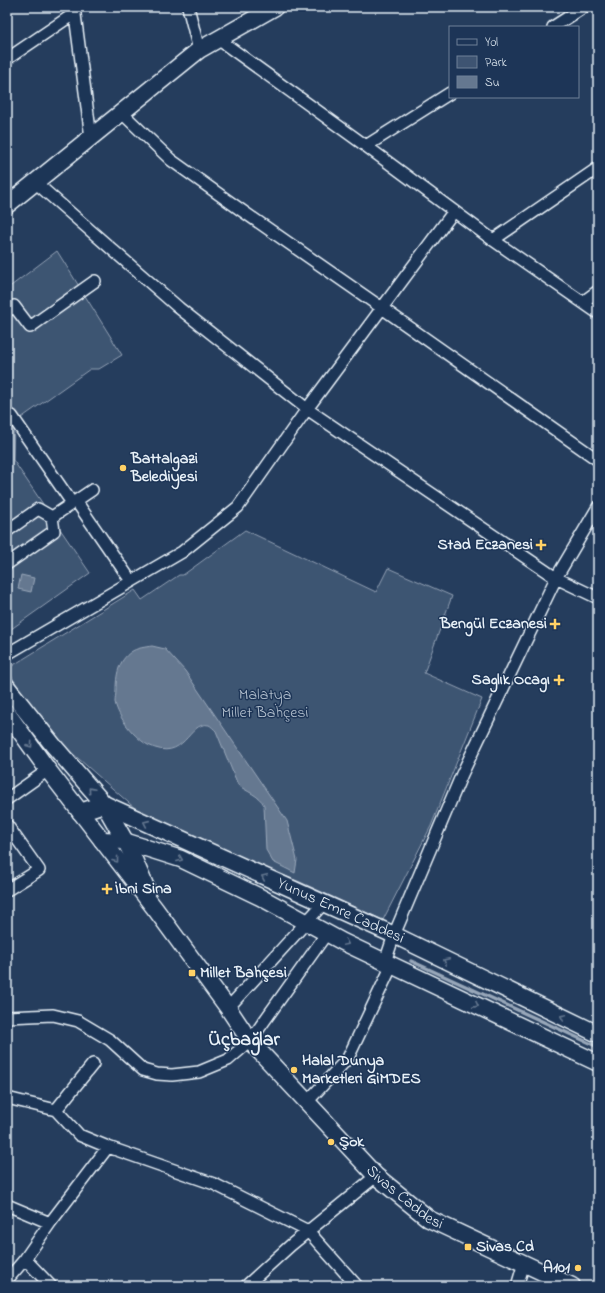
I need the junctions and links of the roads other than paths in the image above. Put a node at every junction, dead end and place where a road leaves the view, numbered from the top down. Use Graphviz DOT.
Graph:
graph roads {
  1 [pos="188,7"];
  2 [pos="275,7"];
  3 [pos="584,7"];
  4 [pos="74,10"];
  5 [pos="555,26"];
  6 [pos="218,39"];
  7 [pos="199,50"];
  8 [pos="7,59"];
  9 [pos="449,94"];
  10 [pos="121,112"];
  11 [pos="91,138"];
  12 [pos="366,146"];
  13 [pos="598,168"];
  14 [pos="35,182"];
  15 [pos="7,205"];
  16 [pos="454,211"];
  17 [pos="493,240"];
  18 [pos="95,281"];
  19 [pos="598,291"];
  20 [pos="583,302"];
  21 [pos="382,308"];
  22 [pos="7,311"];
  23 [pos="598,313"];
  24 [pos="307,409"];
  25 [pos="12,416"];
  26 [pos="598,460"];
  27 [pos="92,490"];
  28 [pos="74,502"];
  29 [pos="598,507"];
  30 [pos="52,517"];
  31 [pos="7,530"];
  32 [pos="7,564"];
  33 [pos="556,578"];
  34 [pos="131,582"];
  35 [pos="598,598"];
  36 [pos="7,654"];
  37 [pos="7,686"];
  38 [pos="7,713"];
  39 [pos="48,770"];
  40 [pos="7,799"];
  41 [pos="104,804"];
  42 [pos="80,812"];
  43 [pos="7,825"];
  44 [pos="102,840"];
  45 [pos="124,841"];
  46 [pos="7,890"];
  47 [pos="323,904"];
  48 [pos="156,910"];
  49 [pos="306,922"];
  50 [pos="327,933"];
  51 [pos="394,936"];
  52 [pos="389,963"];
  53 [pos="228,1008"];
  54 [pos="7,1016"];
  55 [pos="598,1034"];
  56 [pos="250,1041"];
  57 [pos="598,1063"];
  58 [pos="94,1064"];
  59 [pos="7,1098"];
  60 [pos="307,1102"];
  61 [pos="56,1110"];
  62 [pos="108,1147"];
  63 [pos="376,1176"];
  64 [pos="7,1205"];
  65 [pos="50,1223"];
  66 [pos="308,1231"];
  67 [pos="25,1259"];
  68 [pos="524,1263"];
  69 [pos="7,1280"];
  70 [pos="51,1286"];
  71 [pos="246,1286"];
  72 [pos="356,1286"];
  73 [pos="517,1286"];
  74 [pos="572,1286"];
  1 -- 7 [label="street"];
  2 -- 6 [label="main road"];
  3 -- 5 [label="street"];
  4 -- 8 [label="street"];
  4 -- 11 [label="street"];
  6 -- 7 [label="main road"];
  6 -- 12 [label="street"];
  7 -- 10 [label="main road"];
  9 -- 12 [label="street"];
  10 -- 11 [label="main road"];
  10 -- 21 [label="street"];
  11 -- 14 [label="main road"];
  12 -- 16 [label="street"];
  13 -- 17 [label="street"];
  14 -- 15 [label="main road"];
  14 -- 24 [label="street"];
  16 -- 17 [label="street"];
  16 -- 21 [label="street"];
  17 -- 20 [label="street"];
  18 -- 22 [label="street"];
  19 -- 20 [label="street"];
  20 -- 23 [label="street"];
  21 -- 24 [label="street"];
  21 -- 26 [label="street"];
  24 -- 33 [label="street"];
  24 -- 34 [label="street"];
  25 -- 28 [label="street"];
  27 -- 28 [label="street"];
  28 -- 30 [label="street"];
  28 -- 34 [label="street"];
  29 -- 33 [label="street"];
  30 -- 31 [label="street"];
  30 -- 32 [label="street"];
  33 -- 35 [label="street"];
  33 -- 51 [label="street"];
  34 -- 36 [label="street"];
  41 -- 37 [label="main road, one-way"];
  38 -- 39 [label="main road, one-way"];
  39 -- 40 [label="street"];
  39 -- 42 [label="main road"];
  41 -- 42 [label="main road"];
  41 -- 45 [label="main road"];
  47 -- 41 [label="main road, Yunus Emre Caddesi, one-way"];
  42 -- 44 [label="main road"];
  43 -- 46 [label="street"];
  44 -- 45 [label="main road, Yunus Emre Caddesi"];
  44 -- 48 [label="main road, one-way"];
  45 -- 48 [label="main road"];
  45 -- 49 [label="main road, Yunus Emre Caddesi, one-way"];
  47 -- 49 [label="street"];
  47 -- 51 [label="main road, Yunus Emre Caddesi"];
  48 -- 53 [label="main road, Sivas Caddesi"];
  49 -- 50 [label="main road, Yunus Emre Caddesi"];
  49 -- 53 [label="street"];
  50 -- 52 [label="main road, Yunus Emre Caddesi, one-way"];
  50 -- 56 [label="street"];
  51 -- 52 [label="street"];
  55 -- 51 [label="main road, Yunus Emre Caddesi, one-way"];
  52 -- 57 [label="main road, Yunus Emre Caddesi, one-way"];
  52 -- 60 [label="street"];
  53 -- 56 [label="main road, Sivas Caddesi"];
  54 -- 56 [label="street"];
  56 -- 60 [label="main road, Sivas Caddesi"];
  58 -- 61 [label="street"];
  59 -- 61 [label="street"];
  60 -- 63 [label="main road, Sivas Caddesi"];
  61 -- 62 [label="street"];
  62 -- 65 [label="street"];
  62 -- 66 [label="street"];
  63 -- 66 [label="street"];
  63 -- 68 [label="main road, Sivas Caddesi"];
  64 -- 65 [label="street"];
  65 -- 67 [label="street"];
  66 -- 71 [label="street"];
  66 -- 72 [label="street"];
  67 -- 69 [label="street"];
  67 -- 70 [label="street"];
  68 -- 73 [label="street"];
  68 -- 74 [label="main road, Sivas Caddesi"];
}
